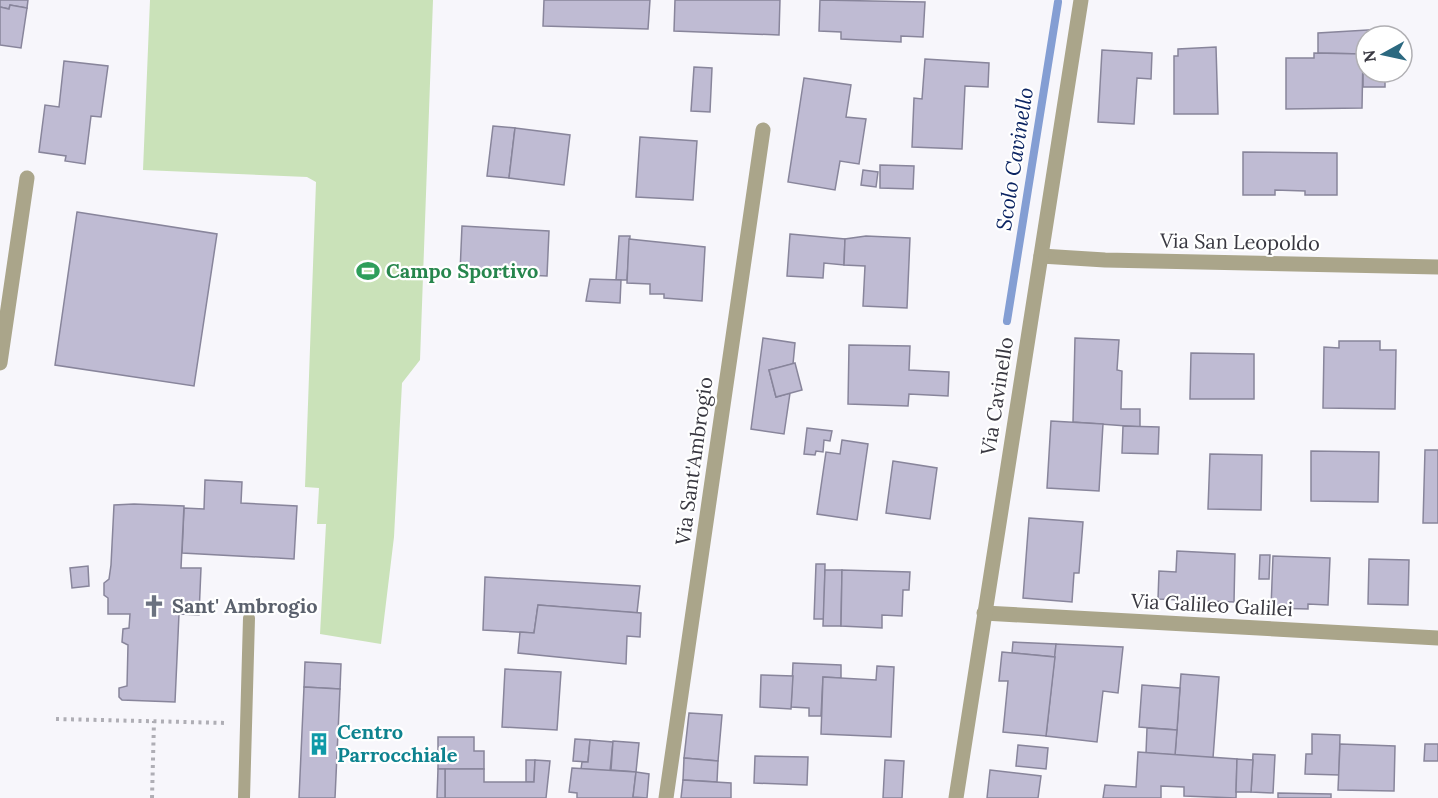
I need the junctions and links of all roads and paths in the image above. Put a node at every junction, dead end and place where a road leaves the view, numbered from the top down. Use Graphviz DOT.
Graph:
graph roads {
  1 [pos="1081,0"];
  2 [pos="763,130"];
  3 [pos="27,178"];
  4 [pos="1041,256"];
  5 [pos="1438,267"];
  6 [pos="0,363"];
  7 [pos="984,613"];
  8 [pos="249,618"];
  9 [pos="1438,638"];
  10 [pos="56,719"];
  11 [pos="154,721"];
  12 [pos="246,724"];
  13 [pos="152,798"];
  14 [pos="244,798"];
  15 [pos="666,798"];
  16 [pos="956,798"];
  1 -- 4 [label="street, Via Cavinello"];
  2 -- 15 [label="street, Via Sant'Ambrogio"];
  3 -- 6 [label="street"];
  4 -- 5 [label="street, Via San Leopoldo"];
  4 -- 7 [label="street, Via Cavinello"];
  7 -- 9 [label="street, Via Galileo Galilei"];
  7 -- 16 [label="street, Via Cavinello"];
  8 -- 12 [label="lane"];
  10 -- 11 [label="path"];
  11 -- 12 [label="path"];
  11 -- 13 [label="path"];
  12 -- 14 [label="lane"];
}
